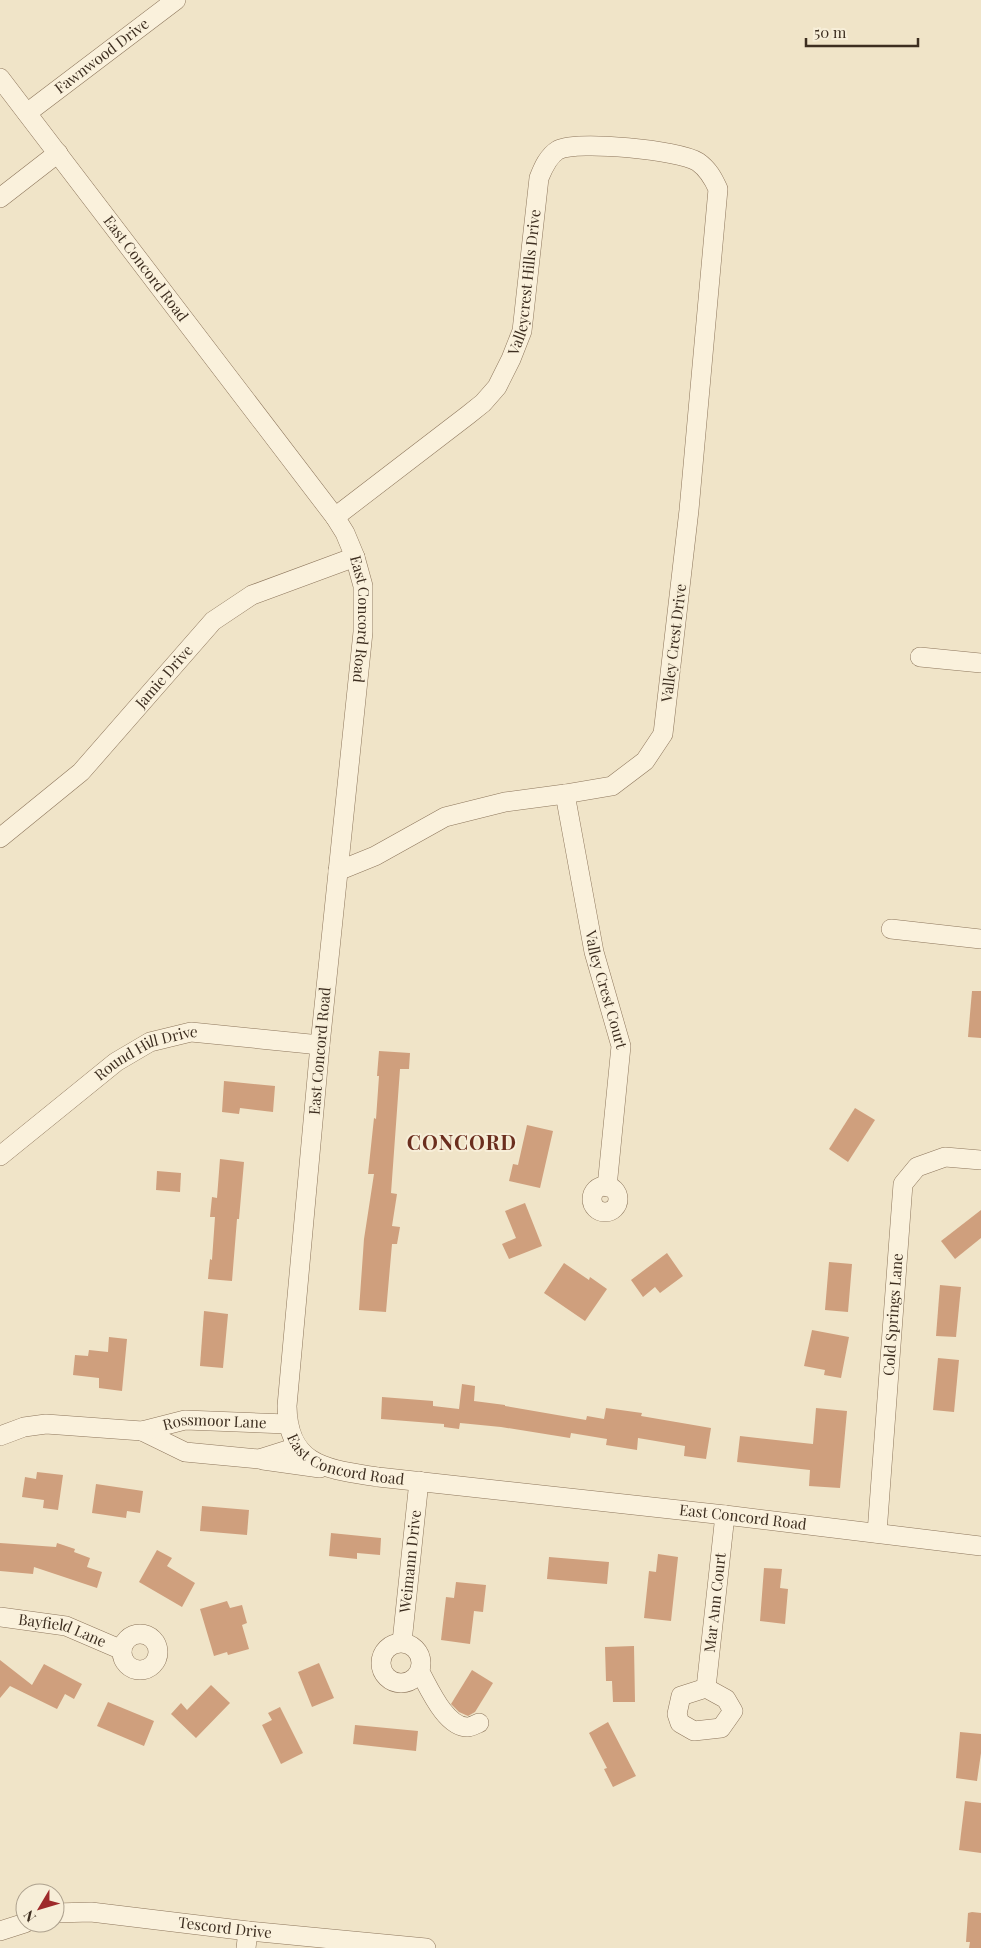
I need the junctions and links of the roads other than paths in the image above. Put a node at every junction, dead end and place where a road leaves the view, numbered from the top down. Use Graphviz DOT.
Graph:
graph roads {
  1 [pos="176,0"];
  2 [pos="0,78"];
  3 [pos="27,113"];
  4 [pos="58,153"];
  5 [pos="718,189"];
  6 [pos="0,198"];
  7 [pos="335,517"];
  8 [pos="356,557"];
  9 [pos="920,657"];
  10 [pos="981,663"];
  11 [pos="565,794"];
  12 [pos="0,838"];
  13 [pos="338,871"];
  14 [pos="892,929"];
  15 [pos="981,939"];
  16 [pos="320,1045"];
  17 [pos="0,1156"];
  18 [pos="981,1160"];
  19 [pos="607,1187"];
  20 [pos="287,1424"];
  21 [pos="142,1431"];
  22 [pos="0,1436"];
  23 [pos="297,1446"];
  24 [pos="259,1459"];
  25 [pos="344,1472"];
  26 [pos="419,1481"];
  27 [pos="725,1515"];
  28 [pos="877,1533"];
  29 [pos="981,1546"];
  30 [pos="0,1617"];
  31 [pos="402,1642"];
  32 [pos="122,1650"];
  33 [pos="420,1672"];
  34 [pos="706,1688"];
  35 [pos="479,1723"];
  36 [pos="65,1913"];
  37 [pos="15,1926"];
  38 [pos="0,1931"];
  39 [pos="247,1939"];
  40 [pos="426,1948"];
  1 -- 3 [label="street, Fawnwood Drive"];
  2 -- 3 [label="street, East Concord Road"];
  3 -- 4 [label="street, East Concord Road"];
  4 -- 6 [label="street"];
  4 -- 7 [label="street, East Concord Road"];
  5 -- 7 [label="street, Valleycrest Hills Drive"];
  5 -- 11 [label="street, Valley Crest Drive"];
  7 -- 8 [label="street, East Concord Road"];
  8 -- 12 [label="street, Jamie Drive"];
  8 -- 13 [label="street, East Concord Road"];
  9 -- 10 [label="street"];
  11 -- 13 [label="street, Valley Crest Drive"];
  11 -- 19 [label="street, Valley Crest Court"];
  13 -- 16 [label="street, East Concord Road"];
  14 -- 15 [label="street"];
  16 -- 17 [label="street, Round Hill Drive"];
  16 -- 20 [label="street, East Concord Road"];
  18 -- 28 [label="street, Cold Springs Lane"];
  20 -- 21 [label="street, Rossmoor Lane"];
  20 -- 23 [label="street, East Concord Road"];
  21 -- 22 [label="street, Rossmoor Lane"];
  21 -- 24 [label="street, Rossmoor Lane"];
  23 -- 24 [label="street, Rossmoor Lane"];
  23 -- 25 [label="street, East Concord Road"];
  24 -- 25 [label="street, Rossmoor Lane"];
  25 -- 26 [label="street, East Concord Road"];
  26 -- 27 [label="street, East Concord Road"];
  26 -- 31 [label="street, Weimann Drive"];
  27 -- 28 [label="street, East Concord Road"];
  27 -- 34 [label="street, Mar Ann Court"];
  28 -- 29 [label="street, East Concord Road"];
  30 -- 32 [label="street, Bayfield Lane"];
  31 -- 33 [label="street"];
  31 -- 33 [label="street"];
  33 -- 35 [label="street"];
  36 -- 39 [label="street, Tescord Drive"];
  37 -- 38 [label="street"];
  39 -- 40 [label="street, Tescord Drive"];
}
